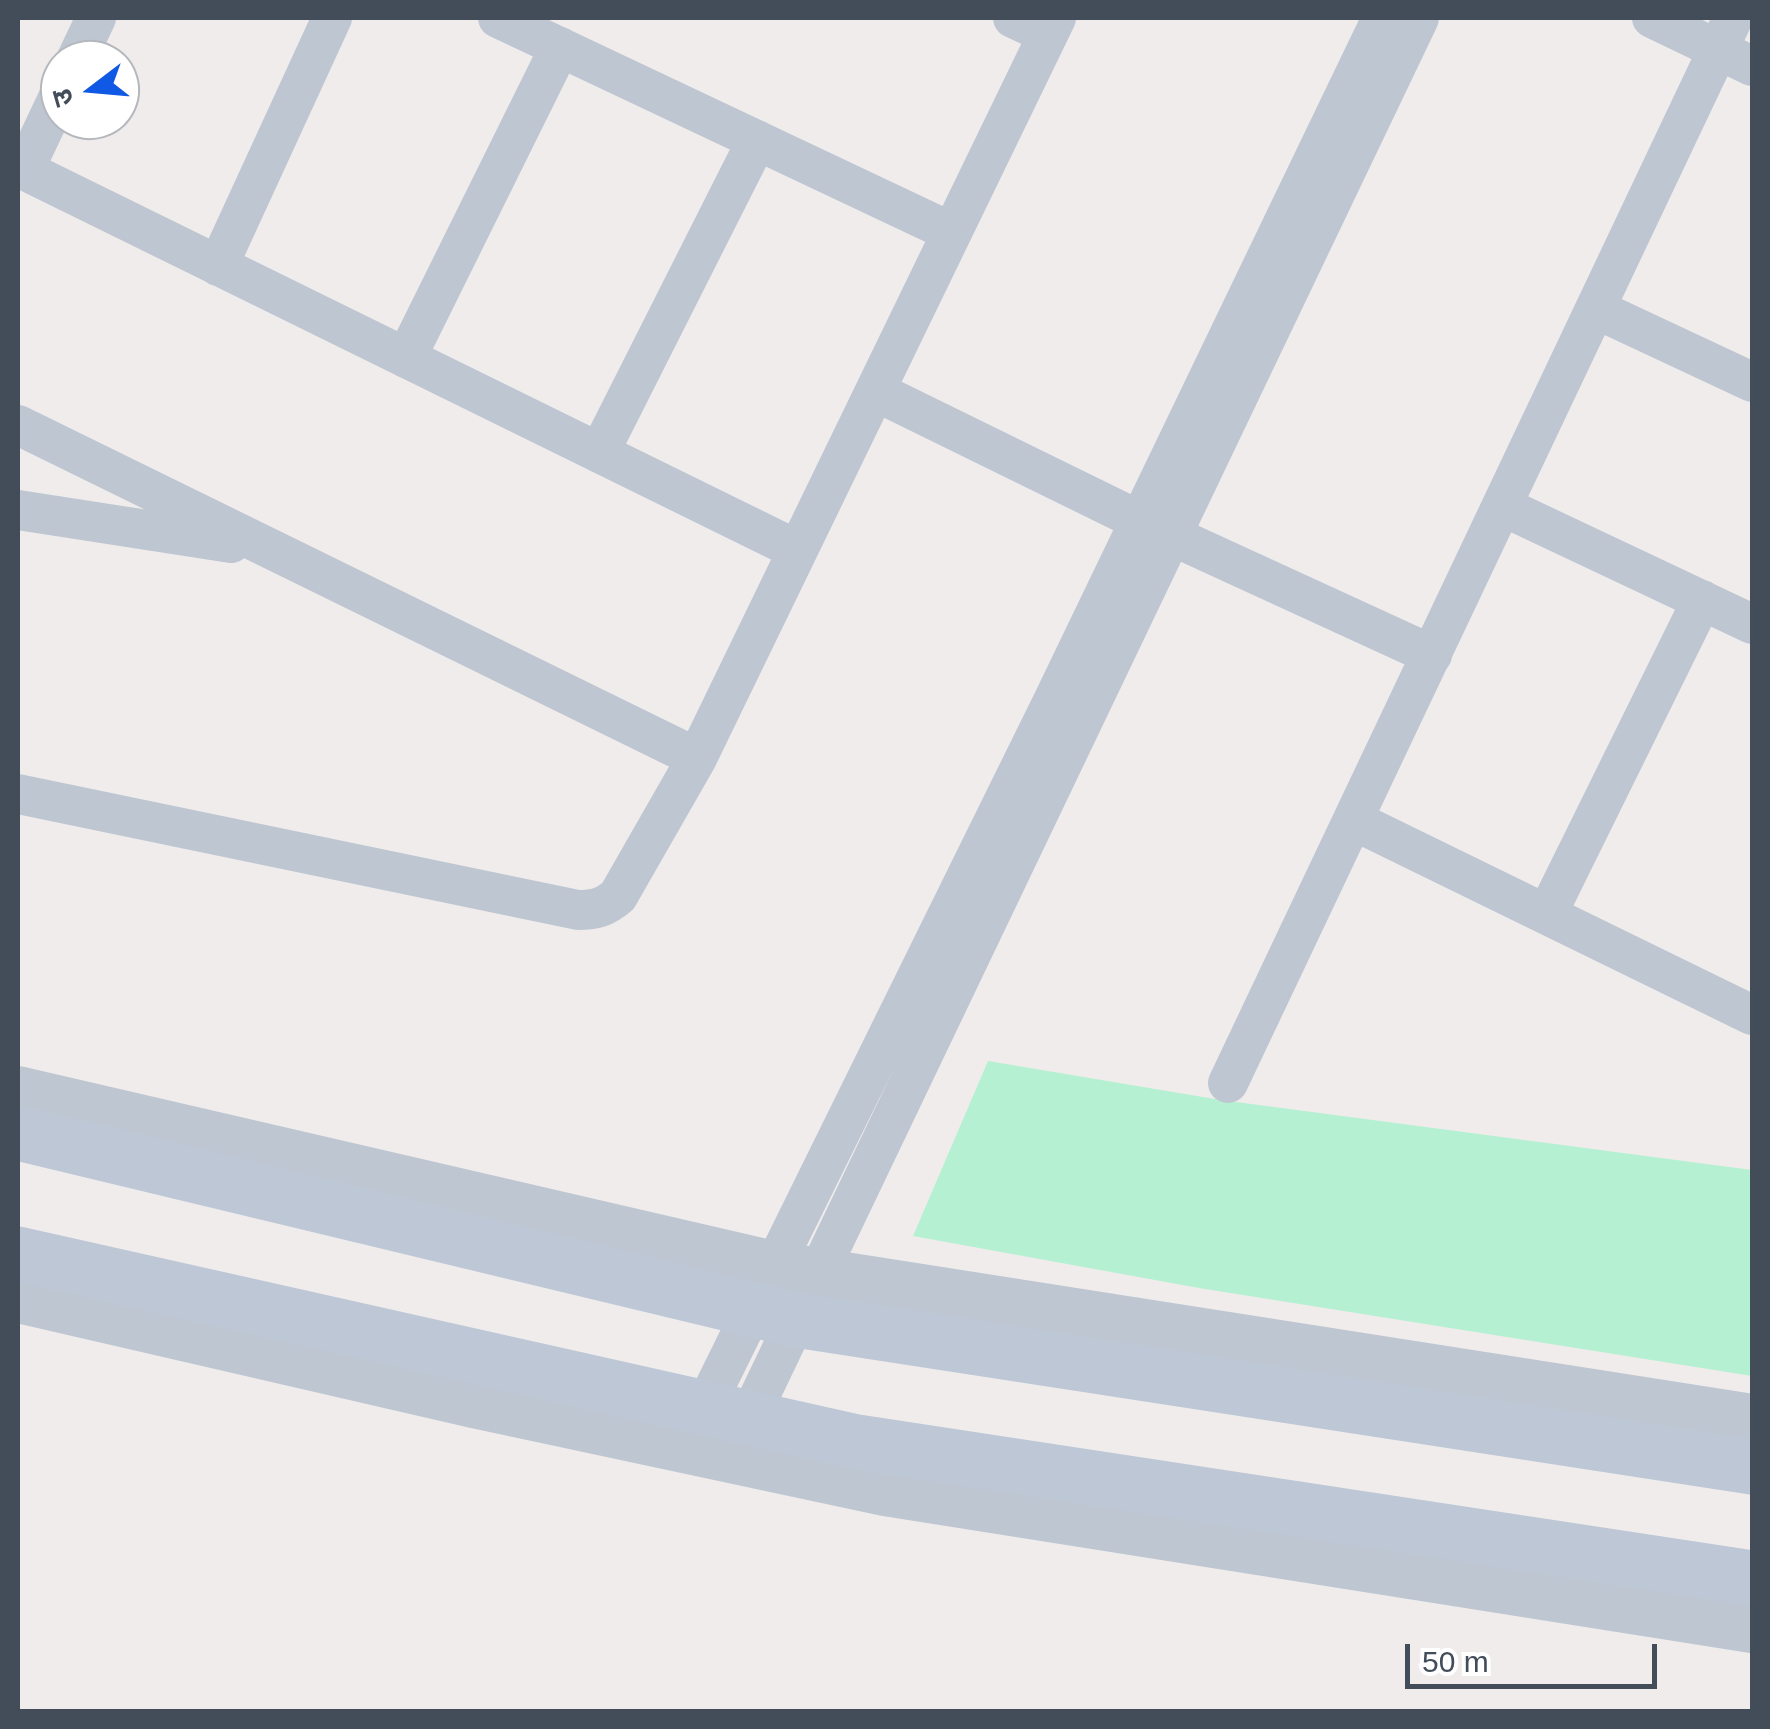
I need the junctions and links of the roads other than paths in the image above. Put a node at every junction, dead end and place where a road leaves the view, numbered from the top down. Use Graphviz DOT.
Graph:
graph roads {
  1 [pos="332,18"];
  2 [pos="498,18"];
  3 [pos="1382,18"];
  4 [pos="1419,18"];
  5 [pos="1652,18"];
  6 [pos="1743,18"];
  7 [pos="1752,22"];
  8 [pos="1038,23"];
  9 [pos="1735,44"];
  10 [pos="560,47"];
  11 [pos="40,132"];
  12 [pos="757,140"];
  13 [pos="21,168"];
  14 [pos="951,232"];
  15 [pos="218,266"];
  16 [pos="1596,309"];
  17 [pos="406,358"];
  18 [pos="1752,382"];
  19 [pos="875,391"];
  20 [pos="18,425"];
  21 [pos="599,452"];
  22 [pos="1502,506"];
  23 [pos="18,510"];
  24 [pos="1156,528"];
  25 [pos="272,550"];
  26 [pos="797,550"];
  27 [pos="1702,600"];
  28 [pos="1752,624"];
  29 [pos="1432,655"];
  30 [pos="697,758"];
  31 [pos="18,794"];
  32 [pos="1353,820"];
  33 [pos="1547,914"];
  34 [pos="1752,1014"];
  35 [pos="1228,1083"];
  36 [pos="18,1091"];
  37 [pos="18,1133"];
  38 [pos="18,1254"];
  39 [pos="786,1292"];
  40 [pos="18,1298"];
  41 [pos="67,1310"];
  42 [pos="18,1332"];
  43 [pos="1752,1419"];
  44 [pos="717,1433"];
  45 [pos="1752,1467"];
  46 [pos="1752,1578"];
  47 [pos="1752,1628"];
  1 -- 15 [label="street"];
  2 -- 10 [label="street"];
  3 -- 24 [label="street"];
  4 -- 24 [label="street"];
  5 -- 9 [label="street"];
  6 -- 7 [label="street"];
  8 -- 14 [label="street"];
  9 -- 16 [label="street"];
  10 -- 12 [label="street"];
  10 -- 17 [label="street"];
  11 -- 13 [label="street"];
  12 -- 14 [label="street"];
  12 -- 21 [label="street"];
  13 -- 15 [label="street"];
  14 -- 19 [label="street"];
  15 -- 17 [label="street"];
  16 -- 18 [label="street"];
  16 -- 22 [label="street"];
  17 -- 21 [label="street"];
  19 -- 24 [label="street"];
  19 -- 26 [label="street"];
  20 -- 25 [label="street"];
  21 -- 26 [label="street"];
  22 -- 27 [label="street"];
  22 -- 29 [label="street"];
  23 -- 25 [label="street"];
  24 -- 29 [label="street"];
  24 -- 39 [label="street"];
  25 -- 30 [label="street"];
  26 -- 30 [label="street"];
  27 -- 28 [label="street"];
  27 -- 33 [label="street"];
  29 -- 32 [label="street"];
  30 -- 31 [label="street"];
  32 -- 33 [label="street"];
  32 -- 35 [label="street"];
  33 -- 34 [label="street"];
  36 -- 39 [label="street"];
  37 -- 39 [label="main road"];
  38 -- 44 [label="main road"];
  39 -- 43 [label="street"];
  39 -- 44 [label="street"];
  39 -- 45 [label="main road"];
  40 -- 41 [label="street"];
  41 -- 42 [label="street"];
  41 -- 44 [label="street"];
  44 -- 46 [label="main road"];
  44 -- 47 [label="street"];
}
